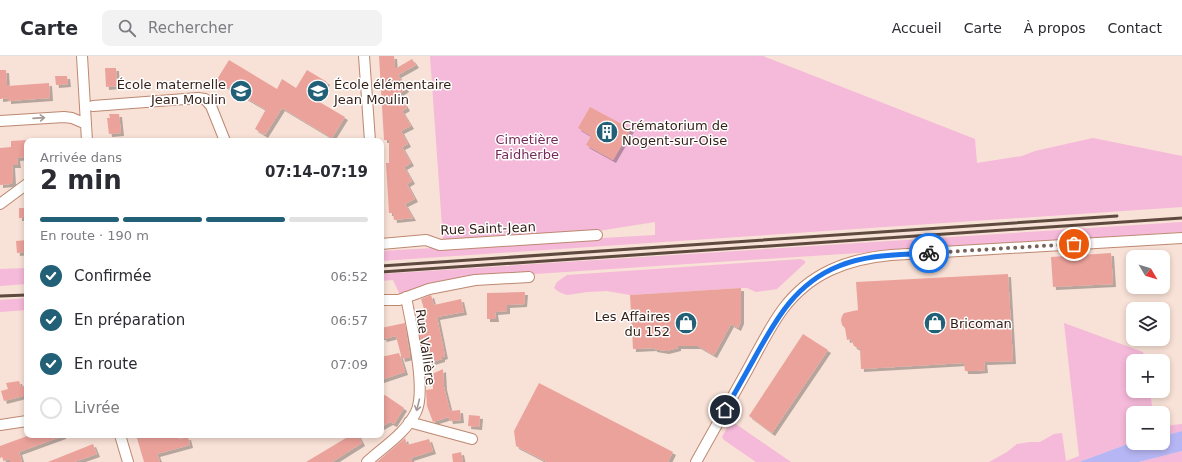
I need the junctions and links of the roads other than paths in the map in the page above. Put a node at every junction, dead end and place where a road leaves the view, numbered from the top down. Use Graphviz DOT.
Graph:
graph roads {
  1 [pos="82,56"];
  2 [pos="364,56"];
  3 [pos="93,106"];
  4 [pos="0,121"];
  5 [pos="86,124"];
  6 [pos="87,138"];
  7 [pos="224,138"];
  8 [pos="370,138"];
  9 [pos="24,186"];
  10 [pos="0,204"];
  11 [pos="597,235"];
  12 [pos="1182,238"];
  13 [pos="384,244"];
  14 [pos="529,278"];
  15 [pos="406,297"];
  16 [pos="384,300"];
  17 [pos="24,421"];
  18 [pos="409,422"];
  19 [pos="0,425"];
  20 [pos="121,438"];
  21 [pos="472,439"];
  22 [pos="128,462"];
  23 [pos="367,462"];
  24 [pos="696,462"];
  1 -- 5 [label="street"];
  2 -- 8 [label="street"];
  3 -- 7 [label="street"];
  4 -- 5 [label="street, one-way"];
  5 -- 6 [label="street"];
  9 -- 10 [label="street"];
  11 -- 13 [label="street, Rue Saint-Jean"];
  12 -- 24 [label="street"];
  14 -- 15 [label="street"];
  15 -- 16 [label="street, Rue Vallière"];
  15 -- 18 [label="street, Rue Vallière, one-way"];
  17 -- 19 [label="street"];
  18 -- 21 [label="street"];
  18 -- 23 [label="street, Rue Vallière"];
  20 -- 22 [label="street"];
}
